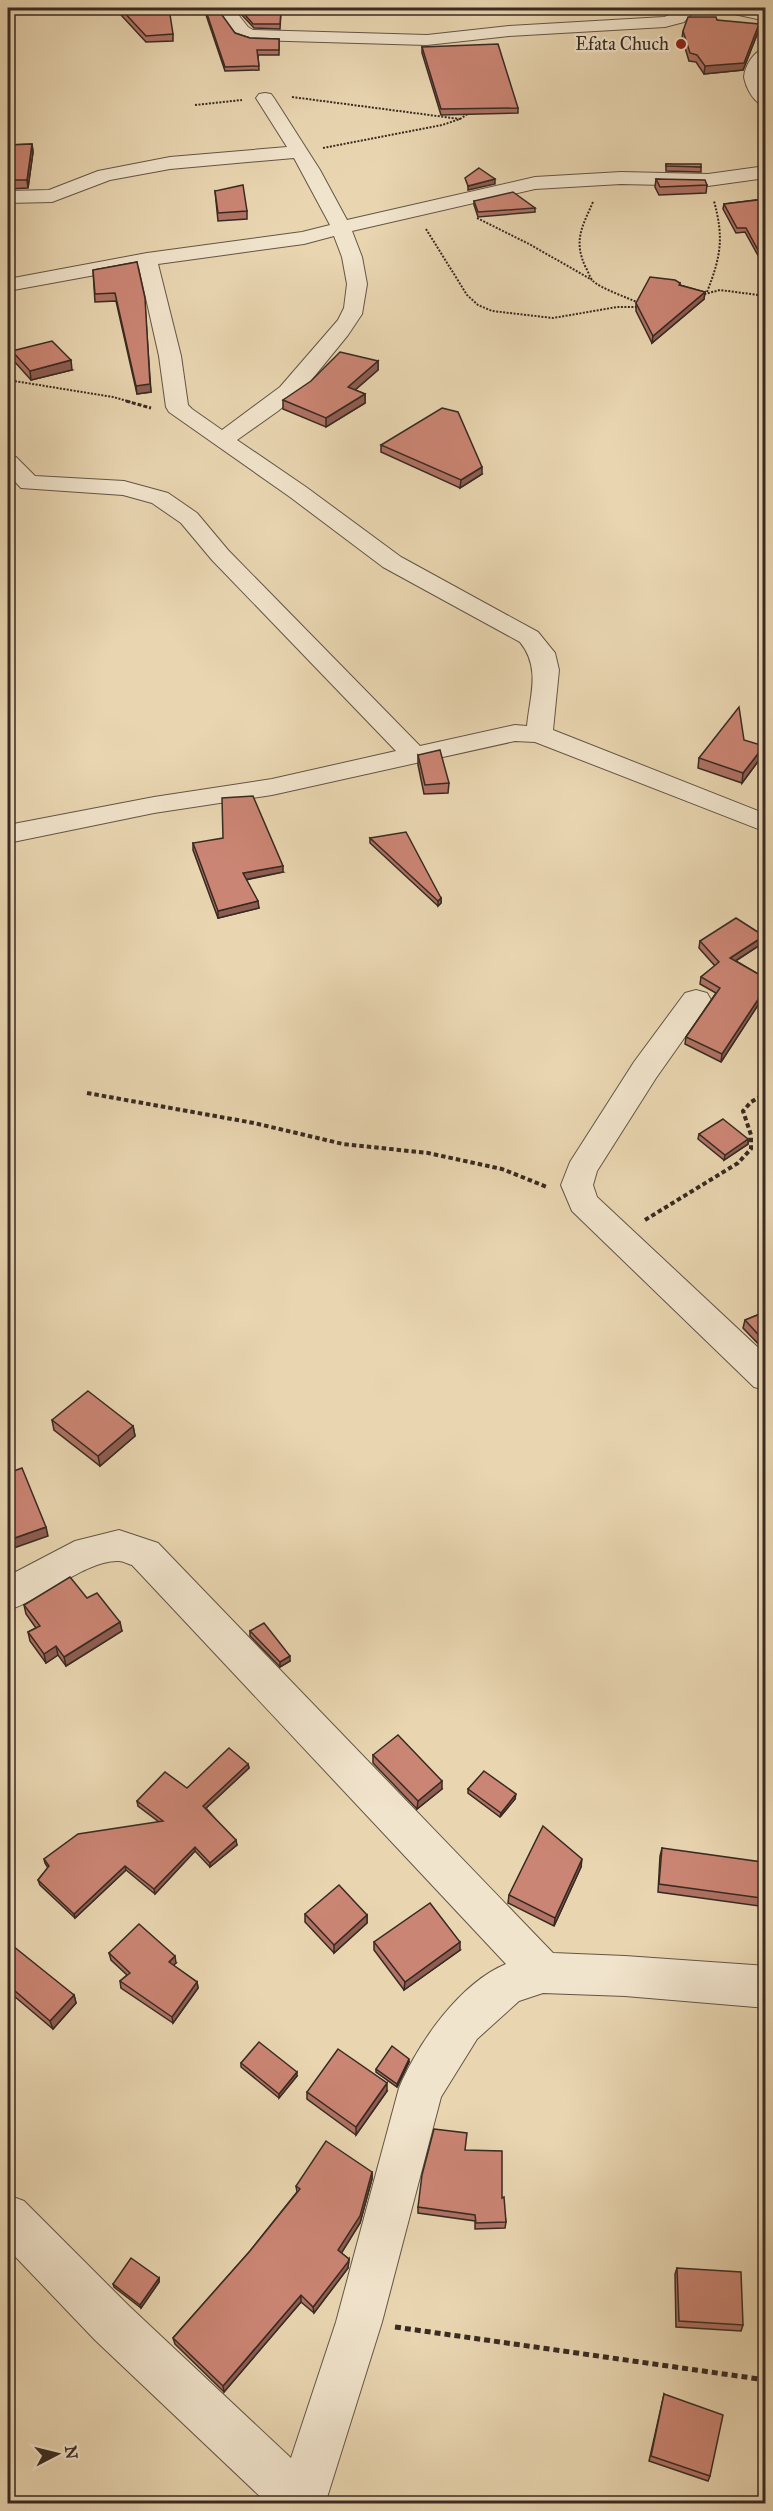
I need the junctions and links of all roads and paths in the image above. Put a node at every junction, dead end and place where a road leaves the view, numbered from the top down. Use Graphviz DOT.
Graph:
graph roads {
  1 [pos="225,8"];
  2 [pos="689,8"];
  3 [pos="731,8"];
  4 [pos="765,16"];
  5 [pos="765,53"];
  6 [pos="265,98"];
  7 [pos="765,101"];
  8 [pos="195,105"];
  9 [pos="475,109"];
  10 [pos="460,119"];
  11 [pos="299,152"];
  12 [pos="765,172"];
  13 [pos="621,178"];
  14 [pos="708,180"];
  15 [pos="467,196"];
  16 [pos="8,197"];
  17 [pos="412,209"];
  18 [pos="342,227"];
  19 [pos="147,259"];
  20 [pos="593,281"];
  21 [pos="8,285"];
  22 [pos="707,292"];
  23 [pos="699,296"];
  24 [pos="765,296"];
  25 [pos="8,380"];
  26 [pos="177,407"];
  27 [pos="223,439"];
  28 [pos="8,462"];
  29 [pos="18,485"];
  30 [pos="539,734"];
  31 [pos="414,755"];
  32 [pos="765,824"];
  33 [pos="8,834"];
  34 [pos="696,1000"];
  35 [pos="87,1093"];
  36 [pos="765,1093"];
  37 [pos="583,1203"];
  38 [pos="619,1236"];
  39 [pos="765,1377"];
  40 [pos="8,1594"];
  41 [pos="543,1973"];
  42 [pos="765,1987"];
  43 [pos="8,2217"];
  44 [pos="358,2322"];
  45 [pos="765,2380"];
  46 [pos="300,2502"];
  1 -- 2 [label="street"];
  3 -- 4 [label="street"];
  5 -- 7 [label="street"];
  6 -- 8 [label="path"];
  6 -- 10 [label="path"];
  6 -- 11 [label="street"];
  9 -- 10 [label="path"];
  10 -- 11 [label="path"];
  11 -- 16 [label="street"];
  11 -- 18 [label="street"];
  12 -- 14 [label="street"];
  13 -- 14 [label="street"];
  13 -- 15 [label="street"];
  13 -- 20 [label="path"];
  14 -- 22 [label="path"];
  15 -- 17 [label="street"];
  15 -- 20 [label="path"];
  17 -- 18 [label="street"];
  17 -- 20 [label="path"];
  18 -- 19 [label="street"];
  18 -- 27 [label="street"];
  19 -- 21 [label="street"];
  19 -- 26 [label="street"];
  22 -- 23 [label="path"];
  22 -- 24 [label="path"];
  25 -- 26 [label="path"];
  26 -- 27 [label="street"];
  27 -- 30 [label="street"];
  28 -- 29 [label="street"];
  29 -- 31 [label="street"];
  30 -- 31 [label="street"];
  30 -- 32 [label="street"];
  31 -- 33 [label="street"];
  34 -- 37 [label="street"];
  35 -- 37 [label="path"];
  36 -- 38 [label="path"];
  37 -- 38 [label="street"];
  38 -- 39 [label="street"];
  40 -- 41 [label="street"];
  41 -- 42 [label="street"];
  41 -- 44 [label="street"];
  43 -- 46 [label="street"];
  44 -- 45 [label="path"];
  44 -- 46 [label="street"];
}
